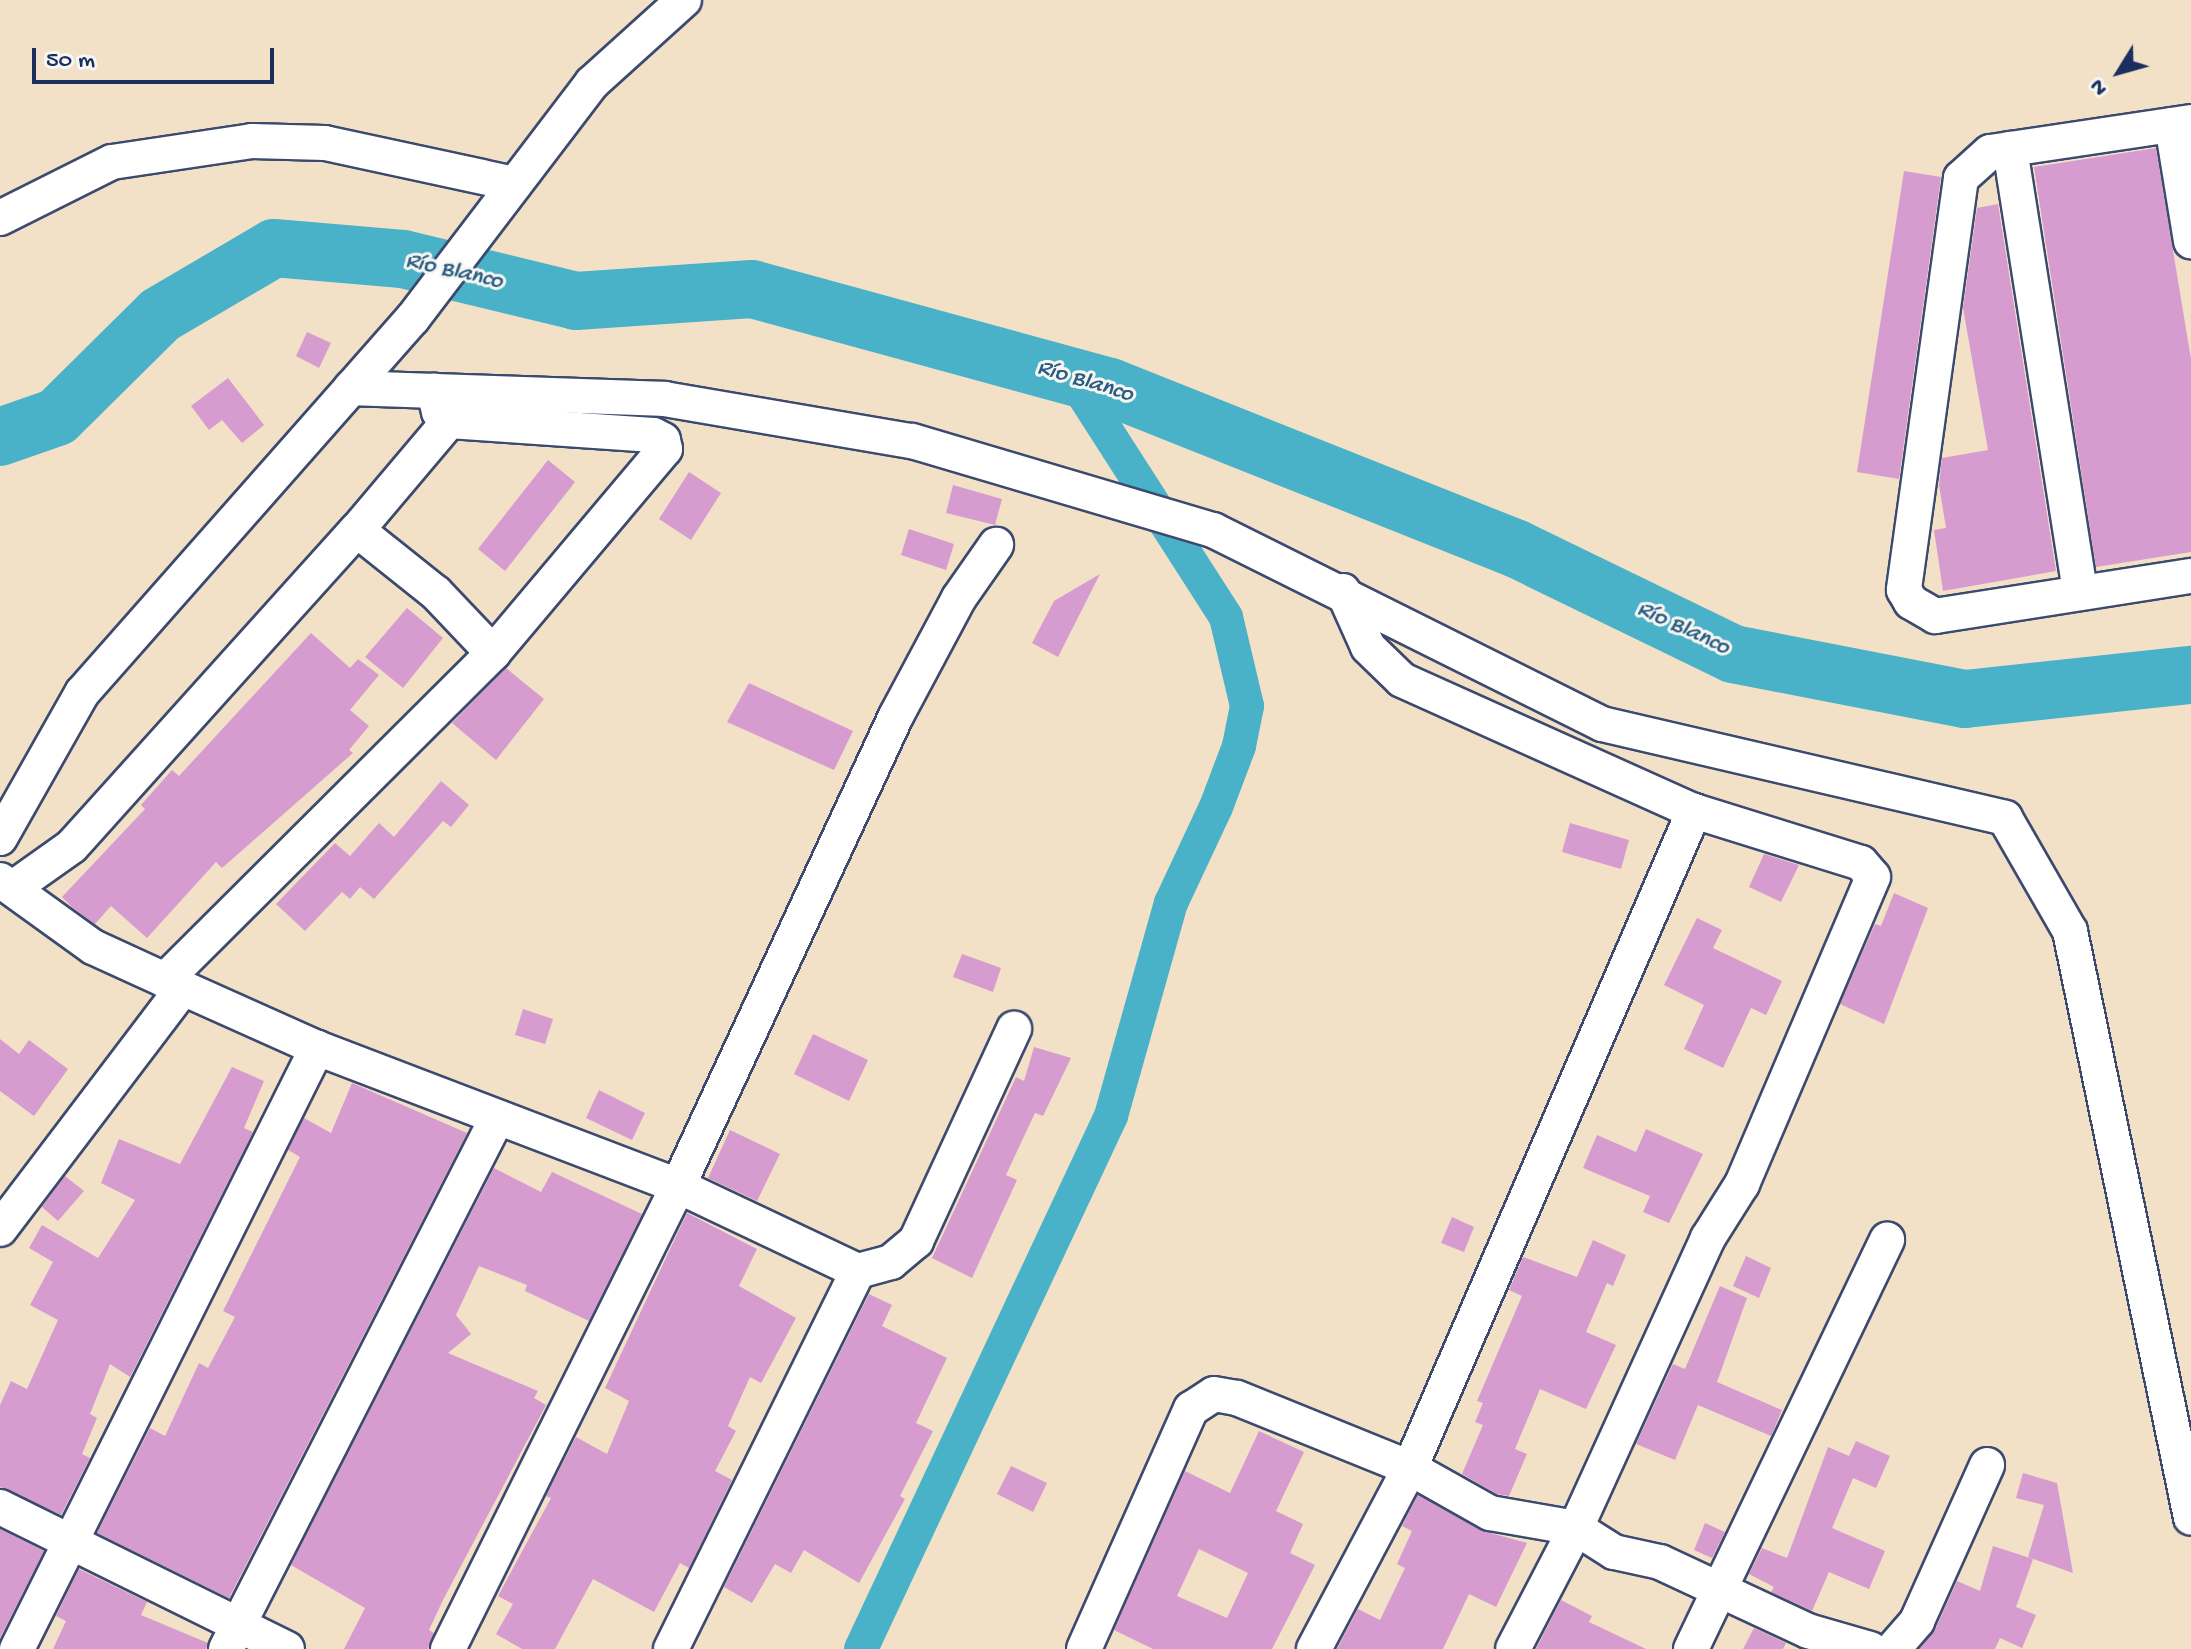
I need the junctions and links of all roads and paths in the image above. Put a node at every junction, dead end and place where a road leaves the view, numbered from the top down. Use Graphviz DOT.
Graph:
graph roads {
  1 [pos="684,0"];
  2 [pos="2182,123"];
  3 [pos="2010,149"];
  4 [pos="505,197"];
  5 [pos="0,218"];
  6 [pos="2191,241"];
  7 [pos="351,388"];
  8 [pos="441,406"];
  9 [pos="357,530"];
  10 [pos="996,545"];
  11 [pos="2191,576"];
  12 [pos="1343,591"];
  13 [pos="2080,593"];
  14 [pos="493,653"];
  15 [pos="1694,811"];
  16 [pos="0,838"];
  17 [pos="6,884"];
  18 [pos="174,984"];
  19 [pos="1014,1029"];
  20 [pos="317,1048"];
  21 [pos="497,1118"];
  22 [pos="678,1186"];
  23 [pos="0,1229"];
  24 [pos="1887,1239"];
  25 [pos="858,1271"];
  26 [pos="1987,1465"];
  27 [pos="1410,1468"];
  28 [pos="0,1507"];
  29 [pos="2191,1518"];
  30 [pos="1576,1528"];
  31 [pos="69,1541"];
  32 [pos="1720,1589"];
  33 [pos="232,1637"];
  34 [pos="1804,1640"];
  35 [pos="17,1649"];
  36 [pos="287,1649"];
  37 [pos="448,1649"];
  38 [pos="671,1649"];
  39 [pos="1084,1649"];
  40 [pos="1314,1649"];
  41 [pos="1513,1649"];
  42 [pos="1691,1649"];
  43 [pos="1870,1649"];
  44 [pos="1893,1649"];
  1 -- 4 [label="street"];
  2 -- 3 [label="street"];
  2 -- 6 [label="street"];
  3 -- 13 [label="street"];
  3 -- 13 [label="street"];
  4 -- 5 [label="street"];
  4 -- 7 [label="street"];
  7 -- 8 [label="street"];
  7 -- 16 [label="street"];
  8 -- 9 [label="street"];
  8 -- 12 [label="street"];
  8 -- 14 [label="street"];
  9 -- 14 [label="street"];
  9 -- 17 [label="street"];
  10 -- 22 [label="street"];
  11 -- 13 [label="street"];
  12 -- 15 [label="street"];
  12 -- 29 [label="street"];
  14 -- 18 [label="street"];
  15 -- 27 [label="street"];
  15 -- 30 [label="street"];
  17 -- 18 [label="street"];
  18 -- 20 [label="street"];
  18 -- 23 [label="street"];
  19 -- 25 [label="street"];
  20 -- 21 [label="street"];
  20 -- 31 [label="street"];
  21 -- 22 [label="street"];
  21 -- 33 [label="street"];
  22 -- 25 [label="street"];
  22 -- 37 [label="street"];
  24 -- 32 [label="street"];
  25 -- 38 [label="street"];
  26 -- 44 [label="street"];
  27 -- 30 [label="street"];
  27 -- 39 [label="street"];
  27 -- 40 [label="street"];
  28 -- 31 [label="street"];
  30 -- 32 [label="street"];
  30 -- 41 [label="street"];
  31 -- 33 [label="street"];
  31 -- 35 [label="street"];
  32 -- 34 [label="street"];
  32 -- 42 [label="street"];
  33 -- 36 [label="street"];
  34 -- 43 [label="street"];
}
